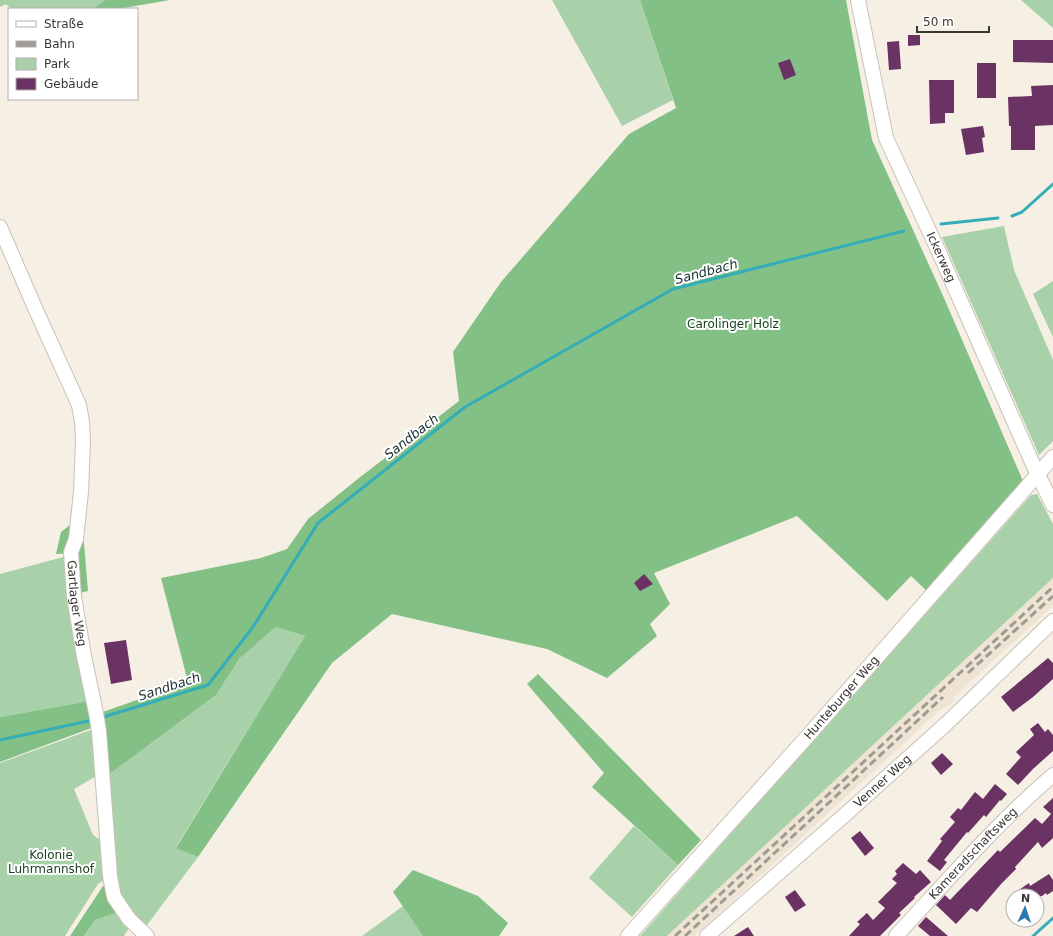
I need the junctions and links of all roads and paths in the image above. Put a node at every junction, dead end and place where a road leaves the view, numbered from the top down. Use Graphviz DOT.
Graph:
graph roads {
  1 [pos="858,0"];
  2 [pos="0,227"];
  3 [pos="1053,457"];
  4 [pos="1037,475"];
  5 [pos="1053,505"];
  6 [pos="1053,621"];
  7 [pos="1053,775"];
  8 [pos="147,936"];
  9 [pos="628,936"];
  10 [pos="707,936"];
  11 [pos="896,936"];
  1 -- 4 [label="street, Ickerweg"];
  2 -- 8 [label="street, Gartlager Weg"];
  3 -- 4 [label="street, Hunteburger Weg"];
  4 -- 5 [label="street, Ickerweg"];
  4 -- 9 [label="street, Hunteburger Weg"];
  6 -- 10 [label="street, Venner Weg"];
  7 -- 11 [label="street, Kameradschaftsweg"];
}
